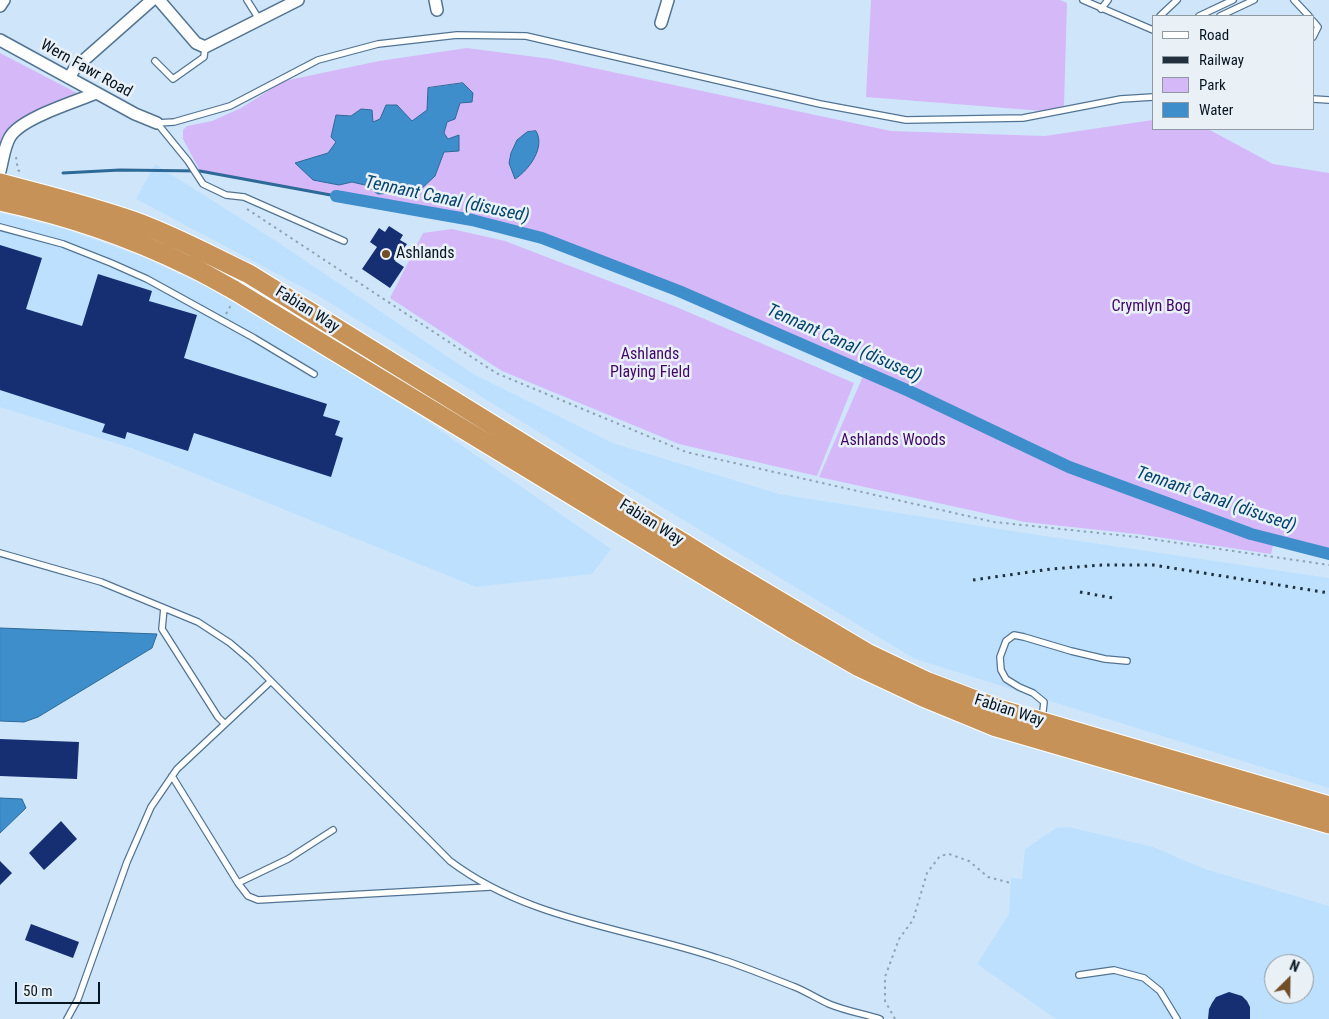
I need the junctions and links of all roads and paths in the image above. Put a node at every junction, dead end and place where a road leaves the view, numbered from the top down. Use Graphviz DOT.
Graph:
graph roads {
  1 [pos="4,0"];
  2 [pos="152,0"];
  3 [pos="159,0"];
  4 [pos="248,0"];
  5 [pos="298,0"];
  6 [pos="668,0"];
  7 [pos="1083,0"];
  8 [pos="1108,0"];
  9 [pos="1176,0"];
  10 [pos="1233,0"];
  11 [pos="1254,0"];
  12 [pos="1294,0"];
  13 [pos="0,6"];
  14 [pos="1101,8"];
  15 [pos="1161,15"];
  16 [pos="1201,15"];
  17 [pos="1222,15"];
  18 [pos="1308,15"];
  19 [pos="259,19"];
  20 [pos="1314,22"];
  21 [pos="661,24"];
  22 [pos="1152,27"];
  23 [pos="1314,35"];
  24 [pos="0,40"];
  25 [pos="205,47"];
  26 [pos="155,62"];
  27 [pos="69,78"];
  28 [pos="96,94"];
  29 [pos="1152,97"];
  30 [pos="1314,99"];
  31 [pos="1329,100"];
  32 [pos="157,122"];
  33 [pos="0,171"];
  34 [pos="0,183"];
  35 [pos="226,195"];
  36 [pos="0,202"];
  37 [pos="0,227"];
  38 [pos="344,241"];
  39 [pos="314,374"];
  40 [pos="0,553"];
  41 [pos="1329,565"];
  42 [pos="715,572"];
  43 [pos="164,608"];
  44 [pos="1127,661"];
  45 [pos="271,681"];
  46 [pos="1042,722"];
  47 [pos="225,724"];
  48 [pos="172,776"];
  49 [pos="1329,806"];
  50 [pos="1329,824"];
  51 [pos="333,830"];
  52 [pos="238,883"];
  53 [pos="1010,883"];
  54 [pos="490,887"];
  55 [pos="1079,975"];
  56 [pos="67,1019"];
  57 [pos="880,1019"];
  58 [pos="895,1019"];
  59 [pos="1177,1019"];
  1 -- 13 [label="street"];
  2 -- 27 [label="street"];
  3 -- 25 [label="street"];
  4 -- 19 [label="lane"];
  5 -- 19 [label="street"];
  6 -- 21 [label="street"];
  7 -- 14 [label="lane"];
  8 -- 14 [label="lane"];
  9 -- 15 [label="lane"];
  10 -- 16 [label="lane"];
  11 -- 17 [label="lane"];
  12 -- 18 [label="lane"];
  14 -- 22 [label="lane"];
  19 -- 25 [label="street"];
  20 -- 23 [label="lane"];
  24 -- 27 [label="street, Wern Fawr Road"];
  25 -- 26 [label="lane"];
  27 -- 28 [label="street, Wern Fawr Road"];
  28 -- 32 [label="street, Wern Fawr Road"];
  28 -- 33 [label="street"];
  29 -- 32 [label="lane"];
  30 -- 31 [label="lane"];
  32 -- 35 [label="lane"];
  34 -- 42 [label="highway, Fabian Way"];
  35 -- 38 [label="lane"];
  35 -- 41 [label="path"];
  36 -- 42 [label="highway, Fabian Way"];
  37 -- 39 [label="lane"];
  40 -- 43 [label="lane"];
  42 -- 46 [label="highway, Fabian Way"];
  42 -- 50 [label="highway, Fabian Way"];
  43 -- 45 [label="lane"];
  43 -- 47 [label="lane"];
  44 -- 46 [label="lane"];
  45 -- 47 [label="lane"];
  45 -- 54 [label="lane"];
  46 -- 49 [label="highway, Fabian Way"];
  47 -- 48 [label="lane"];
  48 -- 52 [label="lane"];
  48 -- 56 [label="lane"];
  51 -- 52 [label="lane"];
  52 -- 54 [label="lane"];
  53 -- 58 [label="path"];
  54 -- 57 [label="lane"];
  55 -- 59 [label="lane"];
}
